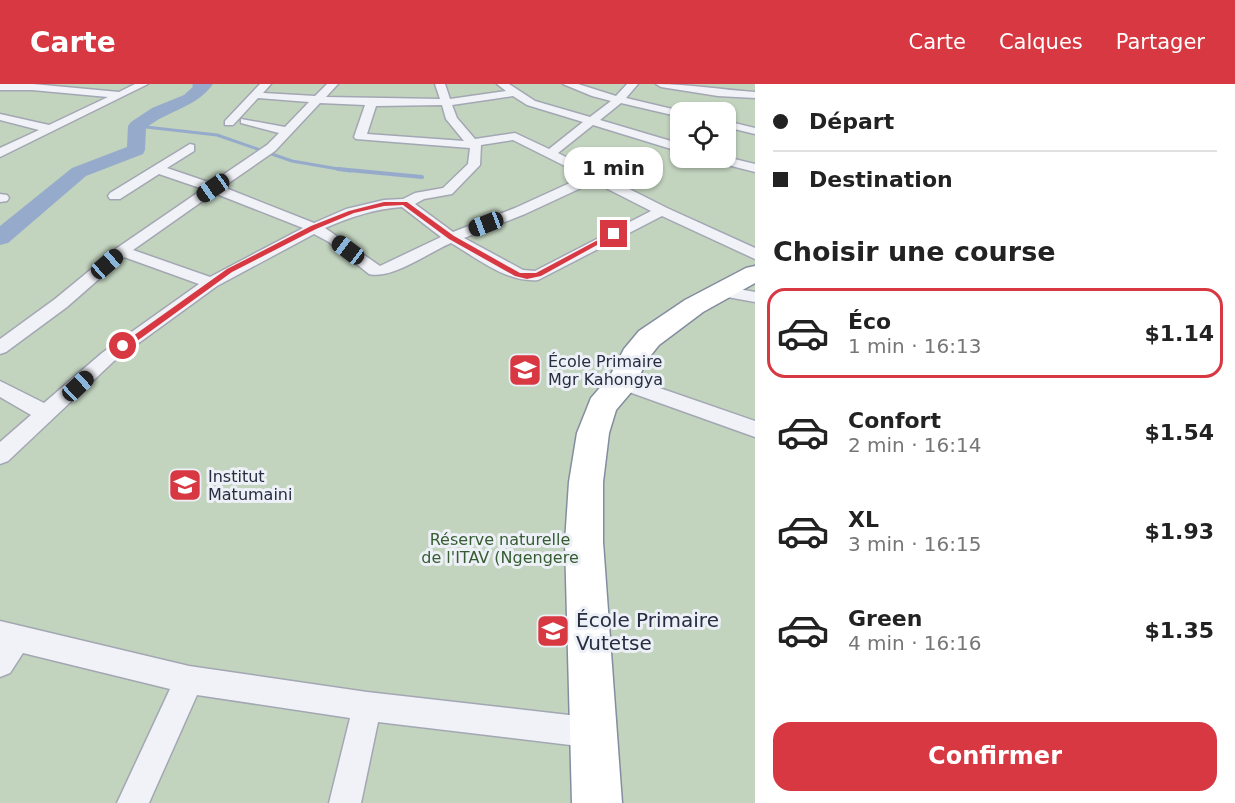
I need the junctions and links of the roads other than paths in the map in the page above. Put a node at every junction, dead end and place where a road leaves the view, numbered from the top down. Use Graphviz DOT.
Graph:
graph roads {
  1 [pos="142,84"];
  2 [pos="266,84"];
  3 [pos="333,84"];
  4 [pos="440,84"];
  5 [pos="502,84"];
  6 [pos="568,84"];
  7 [pos="633,84"];
  8 [pos="661,84"];
  9 [pos="34,85"];
  10 [pos="0,87"];
  11 [pos="513,93"];
  12 [pos="119,95"];
  13 [pos="255,95"];
  14 [pos="755,95"];
  15 [pos="16,98"];
  16 [pos="317,100"];
  17 [pos="618,100"];
  18 [pos="444,101"];
  19 [pos="372,102"];
  20 [pos="670,112"];
  21 [pos="0,117"];
  22 [pos="245,122"];
  23 [pos="591,122"];
  24 [pos="229,123"];
  25 [pos="736,126"];
  26 [pos="51,129"];
  27 [pos="286,131"];
  28 [pos="755,131"];
  29 [pos="475,144"];
  30 [pos="670,144"];
  31 [pos="190,148"];
  32 [pos="0,153"];
  33 [pos="550,154"];
  34 [pos="736,163"];
  35 [pos="755,168"];
  36 [pos="158,169"];
  37 [pos="594,177"];
  38 [pos="213,188"];
  39 [pos="115,196"];
  40 [pos="405,203"];
  41 [pos="662,211"];
  42 [pos="314,228"];
  43 [pos="451,237"];
  44 [pos="122,251"];
  45 [pos="755,254"];
  46 [pos="755,273"];
  47 [pos="211,282"];
  48 [pos="722,291"];
  49 [pos="755,297"];
  50 [pos="0,348"];
  51 [pos="622,382"];
  52 [pos="0,388"];
  53 [pos="47,414"];
  54 [pos="755,429"];
  55 [pos="0,456"];
  56 [pos="8,636"];
  57 [pos="0,663"];
  58 [pos="189,680"];
  59 [pos="367,706"];
  60 [pos="595,733"];
  61 [pos="133,803"];
  62 [pos="345,803"];
  63 [pos="597,803"];
  1 -- 12 [label="street"];
  2 -- 13 [label="street"];
  3 -- 16 [label="street"];
  4 -- 18 [label="street"];
  5 -- 11 [label="street"];
  6 -- 17 [label="street"];
  7 -- 17 [label="street"];
  8 -- 14 [label="street"];
  9 -- 10 [label="street"];
  9 -- 12 [label="street"];
  9 -- 15 [label="street"];
  11 -- 18 [label="street"];
  11 -- 23 [label="street"];
  12 -- 26 [label="street"];
  13 -- 16 [label="street"];
  13 -- 24 [label="street"];
  16 -- 19 [label="street"];
  16 -- 27 [label="street"];
  17 -- 20 [label="street"];
  17 -- 23 [label="street"];
  18 -- 19 [label="street"];
  18 -- 29 [label="street"];
  19 -- 29 [label="street"];
  21 -- 26 [label="street"];
  22 -- 27 [label="street"];
  23 -- 30 [label="street"];
  23 -- 33 [label="street"];
  25 -- 28 [label="street"];
  26 -- 32 [label="street"];
  27 -- 38 [label="street"];
  29 -- 33 [label="street"];
  29 -- 40 [label="street"];
  31 -- 36 [label="street"];
  33 -- 37 [label="street"];
  34 -- 35 [label="street"];
  36 -- 38 [label="street"];
  36 -- 39 [label="street"];
  37 -- 41 [label="street"];
  37 -- 43 [label="street"];
  38 -- 42 [label="street"];
  38 -- 44 [label="street"];
  40 -- 42 [label="street"];
  40 -- 43 [label="street"];
  41 -- 43 [label="street"];
  41 -- 45 [label="street"];
  42 -- 43 [label="street"];
  42 -- 47 [label="street"];
  44 -- 47 [label="street"];
  44 -- 50 [label="street"];
  46 -- 48 [label="highway"];
  47 -- 53 [label="street"];
  48 -- 49 [label="street"];
  48 -- 51 [label="highway"];
  51 -- 54 [label="street"];
  51 -- 60 [label="highway"];
  52 -- 53 [label="street"];
  53 -- 55 [label="street"];
  56 -- 57 [label="street"];
  56 -- 58 [label="street"];
  58 -- 59 [label="street"];
  58 -- 61 [label="street"];
  59 -- 60 [label="street"];
  59 -- 62 [label="street"];
  60 -- 63 [label="highway"];
}
